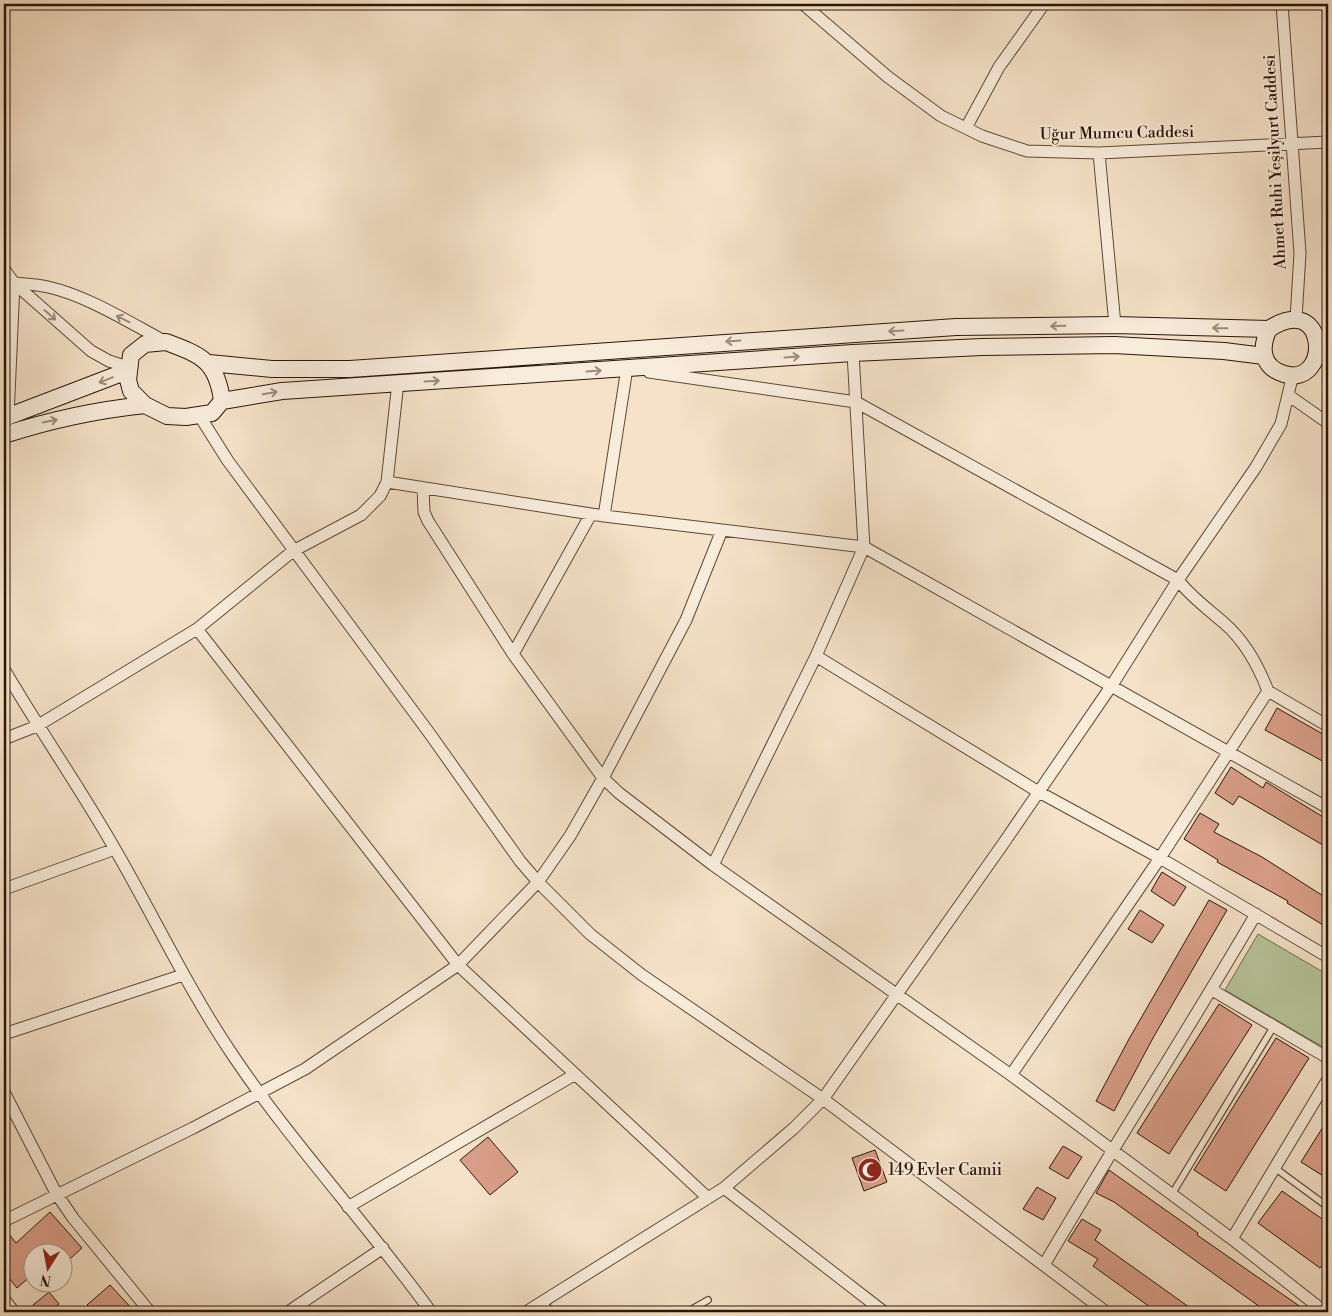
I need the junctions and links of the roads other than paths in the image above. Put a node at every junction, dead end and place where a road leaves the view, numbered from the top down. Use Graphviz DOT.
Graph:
graph roads {
  1 [pos="802,4"];
  2 [pos="1044,4"];
  3 [pos="1282,4"];
  4 [pos="966,128"];
  5 [pos="1328,142"];
  6 [pos="1291,143"];
  7 [pos="1100,153"];
  8 [pos="4,269"];
  9 [pos="14,282"];
  10 [pos="1296,319"];
  11 [pos="1115,325"];
  12 [pos="1269,328"];
  13 [pos="166,342"];
  14 [pos="853,353"];
  15 [pos="1323,353"];
  16 [pos="1264,356"];
  17 [pos="209,363"];
  18 [pos="627,368"];
  19 [pos="128,369"];
  20 [pos="1293,374"];
  21 [pos="398,382"];
  22 [pos="1288,395"];
  23 [pos="222,401"];
  24 [pos="856,402"];
  25 [pos="145,405"];
  26 [pos="199,415"];
  27 [pos="6,418"];
  28 [pos="1328,423"];
  29 [pos="4,435"];
  30 [pos="387,482"];
  31 [pos="423,488"];
  32 [pos="591,514"];
  33 [pos="604,516"];
  34 [pos="722,530"];
  35 [pos="864,547"];
  36 [pos="293,551"];
  37 [pos="1178,580"];
  38 [pos="197,629"];
  39 [pos="513,654"];
  40 [pos="816,656"];
  41 [pos="4,669"];
  42 [pos="1112,685"];
  43 [pos="1268,692"];
  44 [pos="37,726"];
  45 [pos="1328,726"];
  46 [pos="4,739"];
  47 [pos="1229,752"];
  48 [pos="603,778"];
  49 [pos="1038,791"];
  50 [pos="1328,808"];
  51 [pos="115,849"];
  52 [pos="1160,858"];
  53 [pos="713,865"];
  54 [pos="538,882"];
  55 [pos="4,888"];
  56 [pos="1256,914"];
  57 [pos="1328,957"];
  58 [pos="458,965"];
  59 [pos="184,975"];
  60 [pos="1212,990"];
  61 [pos="895,994"];
  62 [pos="1274,1026"];
  63 [pos="4,1034"];
  64 [pos="1328,1058"];
  65 [pos="574,1075"];
  66 [pos="1011,1075"];
  67 [pos="1328,1079"];
  68 [pos="4,1092"];
  69 [pos="259,1094"];
  70 [pos="823,1099"];
  71 [pos="1112,1150"];
  72 [pos="1275,1168"];
  73 [pos="724,1188"];
  74 [pos="56,1193"];
  75 [pos="1172,1194"];
  76 [pos="708,1198"];
  77 [pos="348,1207"];
  78 [pos="1328,1207"];
  79 [pos="4,1221"];
  80 [pos="1232,1239"];
  81 [pos="383,1248"];
  82 [pos="1044,1265"];
  83 [pos="4,1299"];
  84 [pos="708,1300"];
  85 [pos="541,1302"];
  86 [pos="14,1312"];
  87 [pos="150,1312"];
  88 [pos="288,1312"];
  89 [pos="431,1312"];
  90 [pos="526,1312"];
  91 [pos="554,1312"];
  92 [pos="687,1312"];
  93 [pos="884,1312"];
  94 [pos="1106,1312"];
  95 [pos="1325,1312"];
  1 -- 4 [label="street, Uğur Mumcu Caddesi"];
  2 -- 4 [label="street"];
  3 -- 6 [label="street, Ahmet Ruhi Yeşilyurt Caddesi"];
  4 -- 7 [label="street, Uğur Mumcu Caddesi"];
  5 -- 6 [label="street, Uğur Mumcu Caddesi"];
  6 -- 7 [label="street, Uğur Mumcu Caddesi"];
  6 -- 10 [label="street, Ahmet Ruhi Yeşilyurt Caddesi"];
  7 -- 11 [label="street"];
  8 -- 9 [label="street"];
  13 -- 9 [label="street, one-way"];
  9 -- 19 [label="street, one-way"];
  9 -- 27 [label="street"];
  10 -- 12 [label="street"];
  10 -- 15 [label="street"];
  12 -- 11 [label="street, one-way"];
  11 -- 17 [label="street, one-way"];
  12 -- 16 [label="street"];
  13 -- 17 [label="street"];
  13 -- 19 [label="street"];
  14 -- 16 [label="street"];
  18 -- 14 [label="street, one-way"];
  14 -- 24 [label="street"];
  15 -- 20 [label="street"];
  16 -- 20 [label="street"];
  17 -- 23 [label="street"];
  21 -- 18 [label="street, one-way"];
  18 -- 24 [label="street"];
  18 -- 33 [label="street"];
  19 -- 25 [label="street"];
  19 -- 27 [label="street, one-way"];
  20 -- 22 [label="street"];
  23 -- 21 [label="street, one-way"];
  21 -- 30 [label="street"];
  22 -- 28 [label="street"];
  22 -- 37 [label="street"];
  23 -- 26 [label="street"];
  24 -- 35 [label="street"];
  24 -- 37 [label="street"];
  25 -- 26 [label="street"];
  29 -- 25 [label="street, one-way"];
  26 -- 36 [label="street"];
  30 -- 31 [label="street"];
  30 -- 36 [label="street"];
  31 -- 32 [label="street"];
  31 -- 39 [label="street"];
  32 -- 33 [label="street"];
  32 -- 39 [label="street"];
  33 -- 34 [label="street"];
  34 -- 35 [label="street"];
  34 -- 48 [label="street"];
  35 -- 40 [label="street"];
  35 -- 42 [label="street"];
  36 -- 38 [label="street"];
  36 -- 54 [label="street"];
  37 -- 42 [label="street"];
  37 -- 43 [label="street"];
  38 -- 44 [label="street"];
  38 -- 58 [label="street"];
  39 -- 48 [label="street"];
  40 -- 49 [label="street"];
  40 -- 53 [label="street"];
  41 -- 44 [label="street"];
  42 -- 47 [label="street"];
  42 -- 49 [label="street"];
  43 -- 45 [label="street"];
  43 -- 47 [label="street"];
  44 -- 46 [label="street"];
  44 -- 51 [label="street"];
  47 -- 50 [label="street"];
  47 -- 52 [label="street"];
  48 -- 53 [label="street"];
  48 -- 54 [label="street"];
  49 -- 52 [label="street"];
  49 -- 61 [label="street"];
  51 -- 55 [label="street"];
  51 -- 59 [label="street"];
  52 -- 56 [label="street"];
  52 -- 66 [label="street"];
  53 -- 61 [label="street"];
  54 -- 58 [label="street"];
  54 -- 70 [label="street"];
  56 -- 57 [label="street"];
  56 -- 60 [label="street"];
  58 -- 65 [label="street"];
  58 -- 69 [label="street"];
  59 -- 63 [label="street"];
  59 -- 69 [label="street"];
  60 -- 62 [label="street"];
  60 -- 71 [label="street"];
  61 -- 66 [label="street"];
  61 -- 70 [label="street"];
  62 -- 64 [label="street"];
  62 -- 75 [label="lane"];
  65 -- 76 [label="street"];
  65 -- 77 [label="street"];
  66 -- 71 [label="street"];
  67 -- 72 [label="street"];
  68 -- 74 [label="street"];
  69 -- 74 [label="street"];
  69 -- 77 [label="street"];
  70 -- 73 [label="street"];
  70 -- 82 [label="street"];
  71 -- 75 [label="street"];
  71 -- 82 [label="street"];
  72 -- 78 [label="lane"];
  72 -- 80 [label="street"];
  73 -- 76 [label="street"];
  73 -- 93 [label="street"];
  74 -- 79 [label="street"];
  74 -- 87 [label="street"];
  75 -- 80 [label="street"];
  76 -- 85 [label="street"];
  77 -- 81 [label="street"];
  80 -- 95 [label="street"];
  81 -- 88 [label="street"];
  81 -- 89 [label="street"];
  82 -- 94 [label="street"];
  83 -- 86 [label="street"];
  84 -- 92 [label="lane"];
  85 -- 90 [label="street"];
  85 -- 91 [label="lane"];
}
